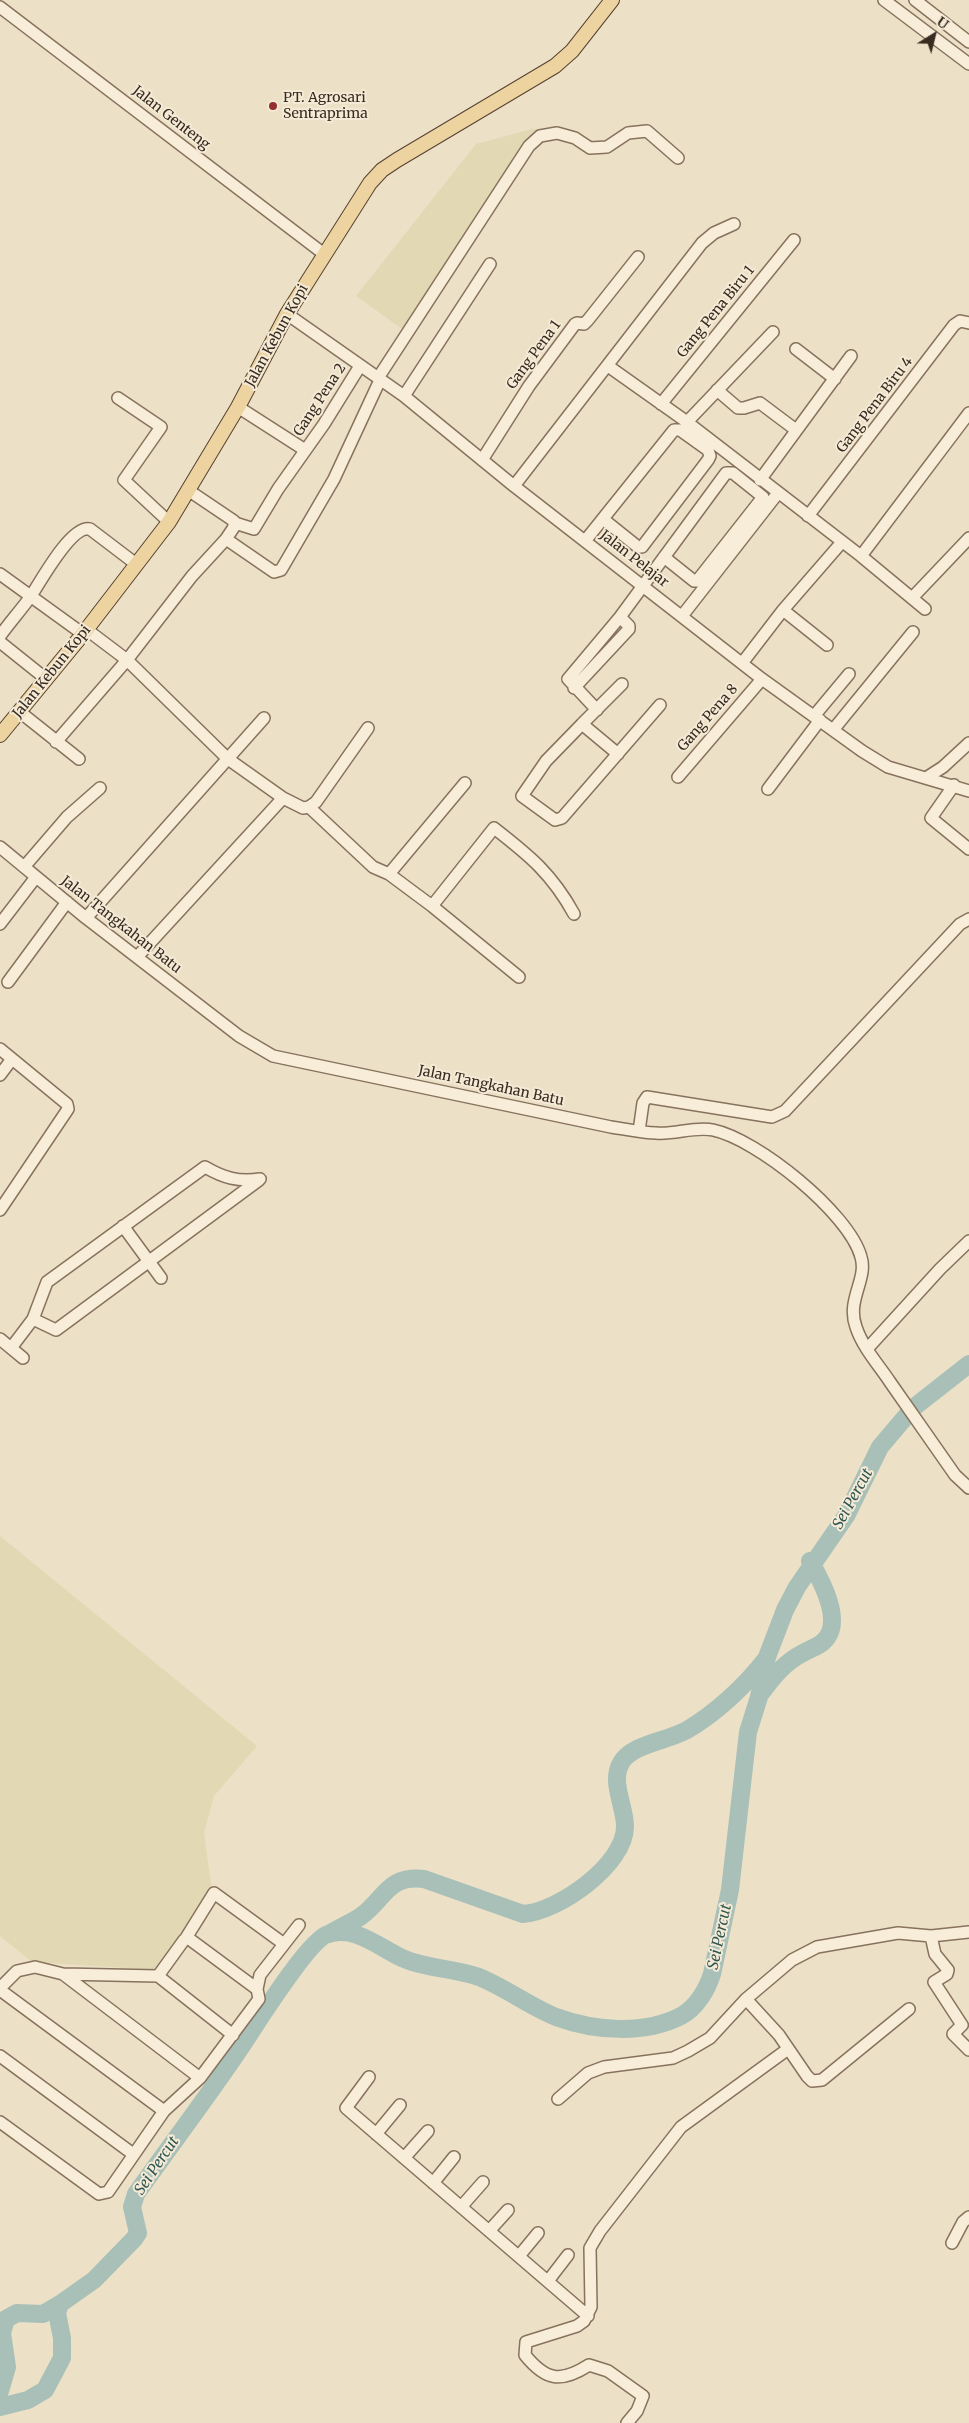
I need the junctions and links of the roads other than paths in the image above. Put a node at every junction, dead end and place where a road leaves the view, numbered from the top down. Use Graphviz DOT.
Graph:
graph roads {
  1 [pos="612,0"];
  2 [pos="884,0"];
  3 [pos="914,0"];
  4 [pos="0,7"];
  5 [pos="969,42"];
  6 [pos="969,64"];
  7 [pos="678,158"];
  8 [pos="734,224"];
  9 [pos="794,240"];
  10 [pos="324,254"];
  11 [pos="638,257"];
  12 [pos="490,264"];
  13 [pos="288,314"];
  14 [pos="969,323"];
  15 [pos="773,332"];
  16 [pos="796,349"];
  17 [pos="851,356"];
  18 [pos="360,366"];
  19 [pos="608,366"];
  20 [pos="379,379"];
  21 [pos="835,379"];
  22 [pos="717,390"];
  23 [pos="404,396"];
  24 [pos="118,398"];
  25 [pos="662,404"];
  26 [pos="238,407"];
  27 [pos="969,413"];
  28 [pos="688,422"];
  29 [pos="796,430"];
  30 [pos="305,450"];
  31 [pos="482,460"];
  32 [pos="760,480"];
  33 [pos="514,486"];
  34 [pos="188,490"];
  35 [pos="778,493"];
  36 [pos="808,516"];
  37 [pos="603,519"];
  38 [pos="169,522"];
  39 [pos="235,523"];
  40 [pos="969,538"];
  41 [pos="226,539"];
  42 [pos="585,541"];
  43 [pos="842,542"];
  44 [pos="861,556"];
  45 [pos="664,557"];
  46 [pos="136,564"];
  47 [pos="0,574"];
  48 [pos="642,585"];
  49 [pos="30,597"];
  50 [pos="912,598"];
  51 [pos="925,609"];
  52 [pos="783,610"];
  53 [pos="682,616"];
  54 [pos="85,632"];
  55 [pos="913,632"];
  56 [pos="0,636"];
  57 [pos="0,642"];
  58 [pos="827,646"];
  59 [pos="127,660"];
  60 [pos="743,662"];
  61 [pos="850,674"];
  62 [pos="45,678"];
  63 [pos="762,679"];
  64 [pos="622,684"];
  65 [pos="660,705"];
  66 [pos="597,710"];
  67 [pos="20,712"];
  68 [pos="264,718"];
  69 [pos="817,718"];
  70 [pos="582,724"];
  71 [pos="368,728"];
  72 [pos="832,730"];
  73 [pos="0,735"];
  74 [pos="56,742"];
  75 [pos="969,743"];
  76 [pos="618,754"];
  77 [pos="78,759"];
  78 [pos="228,759"];
  79 [pos="678,777"];
  80 [pos="926,778"];
  81 [pos="465,783"];
  82 [pos="954,785"];
  83 [pos="100,788"];
  84 [pos="768,789"];
  85 [pos="969,790"];
  86 [pos="284,798"];
  87 [pos="309,808"];
  88 [pos="0,847"];
  89 [pos="969,849"];
  90 [pos="24,867"];
  91 [pos="389,874"];
  92 [pos="36,877"];
  93 [pos="67,902"];
  94 [pos="432,906"];
  95 [pos="574,914"];
  96 [pos="86,918"];
  97 [pos="969,919"];
  98 [pos="0,924"];
  99 [pos="137,957"];
  100 [pos="519,977"];
  101 [pos="8,982"];
  102 [pos="0,1049"];
  103 [pos="12,1059"];
  104 [pos="0,1076"];
  105 [pos="639,1131"];
  106 [pos="0,1210"];
  107 [pos="123,1226"];
  108 [pos="969,1241"];
  109 [pos="149,1261"];
  110 [pos="162,1278"];
  111 [pos="33,1319"];
  112 [pos="0,1339"];
  113 [pos="11,1348"];
  114 [pos="867,1349"];
  115 [pos="23,1358"];
  116 [pos="969,1488"];
  117 [pos="299,1925"];
  118 [pos="930,1936"];
  119 [pos="967,1936"];
  120 [pos="186,1938"];
  121 [pos="284,1944"];
  122 [pos="63,1974"];
  123 [pos="158,1976"];
  124 [pos="0,1989"];
  125 [pos="257,1989"];
  126 [pos="746,1999"];
  127 [pos="909,2009"];
  128 [pos="233,2034"];
  129 [pos="788,2048"];
  130 [pos="969,2050"];
  131 [pos="0,2056"];
  132 [pos="369,2077"];
  133 [pos="200,2078"];
  134 [pos="558,2099"];
  135 [pos="400,2105"];
  136 [pos="164,2111"];
  137 [pos="0,2122"];
  138 [pos="428,2131"];
  139 [pos="376,2134"];
  140 [pos="133,2154"];
  141 [pos="454,2157"];
  142 [pos="404,2158"];
  143 [pos="483,2182"];
  144 [pos="433,2183"];
  145 [pos="461,2207"];
  146 [pos="508,2210"];
  147 [pos="969,2217"];
  148 [pos="489,2231"];
  149 [pos="538,2233"];
  150 [pos="952,2243"];
  151 [pos="568,2255"];
  152 [pos="519,2256"];
  153 [pos="548,2281"];
  154 [pos="588,2316"];
  155 [pos="627,2423"];
  1 -- 10 [label="main road, Jalan Kebun Kopi"];
  2 -- 6 [label="street"];
  3 -- 5 [label="street"];
  4 -- 10 [label="street, Jalan Genteng"];
  7 -- 20 [label="street"];
  8 -- 19 [label="street"];
  9 -- 25 [label="street, Gang Pena Biru 1"];
  10 -- 13 [label="main road, Jalan Kebun Kopi"];
  11 -- 31 [label="street, Gang Pena 1"];
  12 -- 23 [label="street"];
  13 -- 18 [label="street, Jalan Pelajar"];
  13 -- 26 [label="main road, Jalan Kebun Kopi"];
  14 -- 36 [label="street, Gang Pena Biru 4"];
  15 -- 22 [label="street"];
  16 -- 21 [label="street"];
  17 -- 21 [label="street"];
  18 -- 20 [label="street, Jalan Pelajar"];
  18 -- 30 [label="street, Gang Pena 2"];
  19 -- 25 [label="street"];
  19 -- 33 [label="street"];
  20 -- 23 [label="street, Jalan Pelajar"];
  20 -- 41 [label="street"];
  21 -- 29 [label="street"];
  22 -- 28 [label="street"];
  22 -- 29 [label="street"];
  23 -- 31 [label="street, Jalan Pelajar"];
  24 -- 38 [label="street"];
  25 -- 28 [label="street"];
  26 -- 30 [label="street"];
  26 -- 34 [label="main road, Jalan Kebun Kopi"];
  27 -- 44 [label="street"];
  28 -- 32 [label="street"];
  29 -- 32 [label="street"];
  30 -- 39 [label="street, Gang Pena 2"];
  31 -- 33 [label="street, Jalan Pelajar"];
  32 -- 35 [label="street"];
  33 -- 42 [label="street, Jalan Pelajar"];
  34 -- 38 [label="main road, Jalan Kebun Kopi"];
  34 -- 39 [label="street"];
  35 -- 36 [label="street"];
  35 -- 53 [label="street"];
  36 -- 43 [label="street"];
  37 -- 37 [label="street"];
  37 -- 42 [label="street"];
  38 -- 46 [label="main road, Jalan Kebun Kopi"];
  39 -- 41 [label="street"];
  40 -- 50 [label="street"];
  41 -- 59 [label="street"];
  42 -- 48 [label="street, Jalan Pelajar"];
  43 -- 44 [label="street"];
  43 -- 52 [label="street"];
  44 -- 50 [label="street"];
  45 -- 45 [label="street"];
  45 -- 48 [label="street"];
  46 -- 49 [label="street"];
  46 -- 54 [label="main road, Jalan Kebun Kopi"];
  47 -- 49 [label="street"];
  48 -- 53 [label="street, Jalan Pelajar"];
  48 -- 66 [label="street"];
  49 -- 54 [label="street"];
  49 -- 56 [label="street"];
  50 -- 51 [label="street"];
  52 -- 58 [label="street"];
  52 -- 60 [label="street"];
  53 -- 60 [label="street, Jalan Pelajar"];
  54 -- 59 [label="street"];
  54 -- 62 [label="main road, Jalan Kebun Kopi"];
  55 -- 72 [label="street"];
  57 -- 62 [label="street"];
  59 -- 74 [label="street"];
  59 -- 78 [label="street"];
  60 -- 63 [label="street, Jalan Pelajar"];
  61 -- 69 [label="street"];
  62 -- 67 [label="main road, Jalan Kebun Kopi"];
  63 -- 69 [label="street, Jalan Pelajar"];
  63 -- 79 [label="street, Gang Pena 8"];
  64 -- 66 [label="street"];
  65 -- 76 [label="street"];
  66 -- 70 [label="street"];
  67 -- 73 [label="main road, Jalan Kebun Kopi"];
  67 -- 74 [label="street"];
  68 -- 78 [label="street"];
  69 -- 72 [label="street, Jalan Pelajar"];
  69 -- 84 [label="street"];
  70 -- 76 [label="street"];
  70 -- 76 [label="street"];
  71 -- 87 [label="street"];
  72 -- 80 [label="street, Jalan Pelajar"];
  74 -- 77 [label="street"];
  75 -- 80 [label="street"];
  78 -- 86 [label="street"];
  78 -- 96 [label="street"];
  80 -- 82 [label="street, Jalan Pelajar"];
  81 -- 91 [label="street"];
  82 -- 85 [label="street, Jalan Pelajar"];
  82 -- 89 [label="street"];
  83 -- 90 [label="street"];
  86 -- 87 [label="street"];
  86 -- 99 [label="street"];
  87 -- 91 [label="street"];
  88 -- 90 [label="street, Jalan Tangkahan Batu"];
  90 -- 92 [label="street, Jalan Tangkahan Batu"];
  91 -- 94 [label="street"];
  92 -- 93 [label="street, Jalan Tangkahan Batu"];
  92 -- 98 [label="street"];
  93 -- 96 [label="street, Jalan Tangkahan Batu"];
  93 -- 101 [label="street"];
  94 -- 95 [label="street"];
  94 -- 100 [label="street"];
  96 -- 99 [label="street, Jalan Tangkahan Batu"];
  97 -- 105 [label="street"];
  99 -- 105 [label="street, Jalan Tangkahan Batu"];
  102 -- 103 [label="street"];
  103 -- 104 [label="street"];
  103 -- 106 [label="street"];
  105 -- 114 [label="street, Jalan Tangkahan Batu"];
  107 -- 109 [label="street"];
  107 -- 109 [label="street"];
  107 -- 111 [label="street"];
  108 -- 114 [label="street"];
  109 -- 110 [label="street"];
  109 -- 111 [label="street"];
  111 -- 113 [label="street"];
  112 -- 113 [label="street"];
  113 -- 115 [label="street"];
  114 -- 116 [label="street, Jalan Tangkahan Batu"];
  117 -- 121 [label="street"];
  118 -- 119 [label="street"];
  118 -- 126 [label="street"];
  118 -- 130 [label="street"];
  120 -- 121 [label="street"];
  120 -- 123 [label="street"];
  120 -- 125 [label="street"];
  121 -- 125 [label="street"];
  122 -- 123 [label="street"];
  122 -- 124 [label="street"];
  122 -- 133 [label="street"];
  123 -- 128 [label="street"];
  124 -- 136 [label="street"];
  125 -- 128 [label="street"];
  126 -- 129 [label="street"];
  126 -- 134 [label="street"];
  127 -- 129 [label="street"];
  128 -- 133 [label="street"];
  129 -- 154 [label="street"];
  131 -- 140 [label="street"];
  132 -- 139 [label="street"];
  133 -- 136 [label="street"];
  135 -- 139 [label="street"];
  136 -- 140 [label="street"];
  137 -- 140 [label="street"];
  138 -- 142 [label="street"];
  139 -- 142 [label="street"];
  141 -- 144 [label="street"];
  142 -- 144 [label="street"];
  143 -- 145 [label="street"];
  144 -- 145 [label="street"];
  145 -- 148 [label="street"];
  146 -- 148 [label="street"];
  147 -- 150 [label="street"];
  148 -- 152 [label="street"];
  149 -- 152 [label="street"];
  151 -- 153 [label="street"];
  152 -- 153 [label="street"];
  153 -- 154 [label="street"];
  154 -- 155 [label="street"];
}
